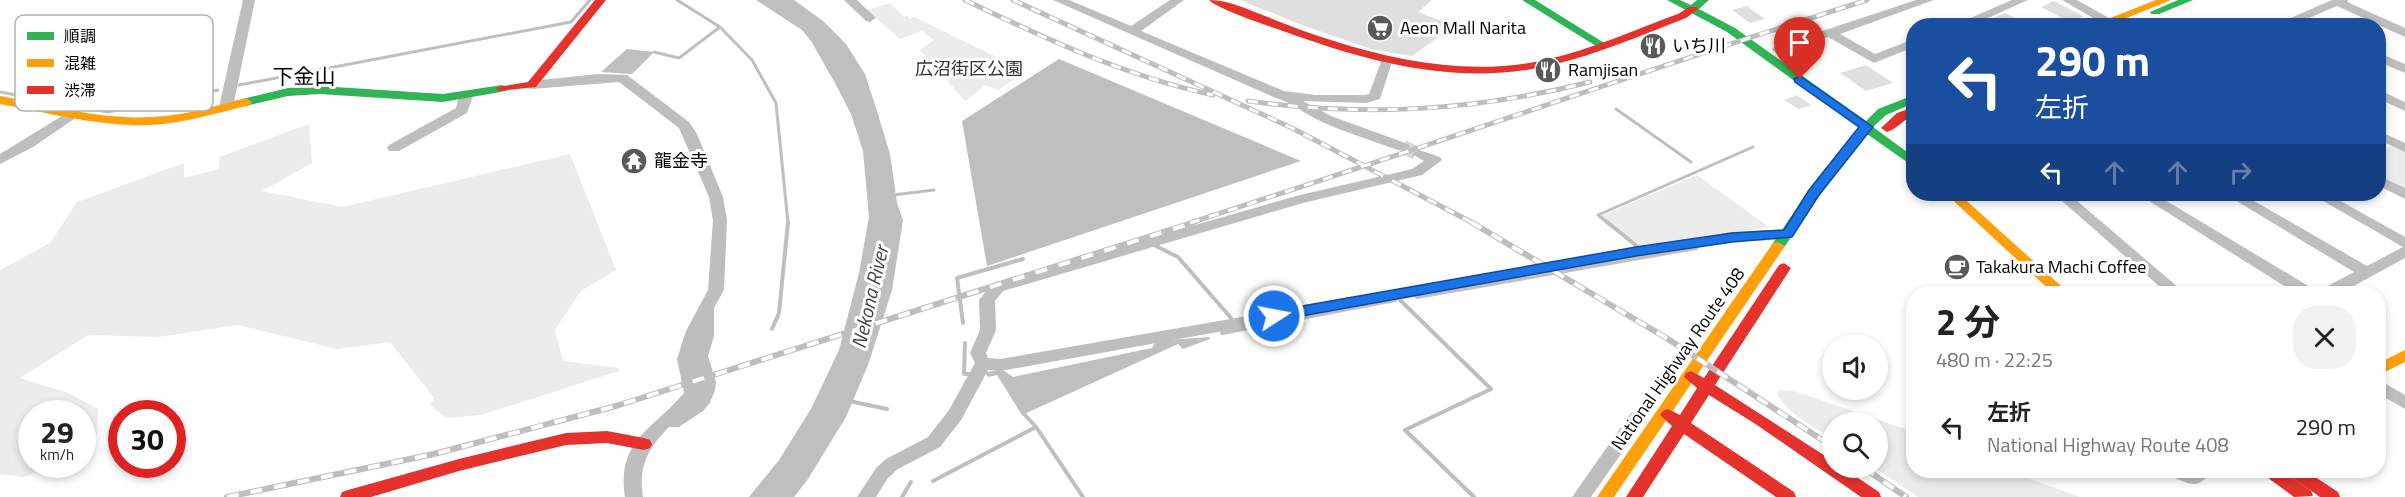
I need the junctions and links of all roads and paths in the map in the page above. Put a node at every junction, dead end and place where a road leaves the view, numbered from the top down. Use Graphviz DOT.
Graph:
graph roads {
  1 [pos="249,0"];
  2 [pos="601,0"];
  3 [pos="850,0"];
  4 [pos="1059,0"];
  5 [pos="1178,0"];
  6 [pos="1214,0"];
  7 [pos="1527,0"];
  8 [pos="1672,0"];
  9 [pos="1928,0"];
  10 [pos="2022,0"];
  11 [pos="2068,0"];
  12 [pos="2166,0"];
  13 [pos="2188,0"];
  14 [pos="2340,1"];
  15 [pos="1698,3"];
  16 [pos="870,18"];
  17 [pos="1978,18"];
  18 [pos="2100,18"];
  19 [pos="2124,18"];
  20 [pos="2130,18"];
  21 [pos="2297,18"];
  22 [pos="2375,18"];
  23 [pos="2386,24"];
  24 [pos="1132,31"];
  25 [pos="1830,33"];
  26 [pos="2405,33"];
  27 [pos="1600,44"];
  28 [pos="1906,46"];
  29 [pos="1778,50"];
  30 [pos="2386,60"];
  31 [pos="1386,62"];
  32 [pos="2405,69"];
  33 [pos="532,86"];
  34 [pos="466,96"];
  35 [pos="2386,97"];
  36 [pos="1290,98"];
  37 [pos="0,100"];
  38 [pos="15,102"];
  39 [pos="1906,102"];
  40 [pos="2405,106"];
  41 [pos="226,107"];
  42 [pos="213,110"];
  43 [pos="69,111"];
  44 [pos="210,111"];
  45 [pos="75,112"];
  46 [pos="1906,114"];
  47 [pos="1871,123"];
  48 [pos="1879,136"];
  49 [pos="2386,138"];
  50 [pos="1906,144"];
  51 [pos="1403,147"];
  52 [pos="394,148"];
  53 [pos="2405,148"];
  54 [pos="1419,154"];
  55 [pos="1906,157"];
  56 [pos="0,160"];
  57 [pos="2386,184"];
  58 [pos="2405,194"];
  59 [pos="1960,201"];
  60 [pos="2069,201"];
  61 [pos="2156,201"];
  62 [pos="2244,201"];
  63 [pos="2330,201"];
  64 [pos="2013,230"];
  65 [pos="1788,234"];
  66 [pos="2405,243"];
  67 [pos="2405,252"];
  68 [pos="1790,258"];
  69 [pos="2367,273"];
  70 [pos="2054,286"];
  71 [pos="2072,286"];
  72 [pos="2169,286"];
  73 [pos="2296,286"];
  74 [pos="2342,286"];
  75 [pos="2405,355"];
  76 [pos="2386,366"];
  77 [pos="978,371"];
  78 [pos="1687,375"];
  79 [pos="1707,386"];
  80 [pos="2386,391"];
  81 [pos="2405,403"];
  82 [pos="1663,412"];
  83 [pos="1637,418"];
  84 [pos="1682,424"];
  85 [pos="648,439"];
  86 [pos="2280,478"];
  87 [pos="2304,478"];
  88 [pos="348,497"];
  89 [pos="634,497"];
  90 [pos="866,497"];
  91 [pos="1581,497"];
  92 [pos="1605,497"];
  93 [pos="1634,497"];
  94 [pos="1788,497"];
  95 [pos="1874,497"];
  96 [pos="2307,497"];
  97 [pos="2332,497"];
  1 -- 41 [label="street"];
  2 -- 33 [label="main road"];
  3 -- 16 [label="street"];
  4 -- 24 [label="street"];
  5 -- 24 [label="street"];
  6 -- 31 [label="main road"];
  7 -- 27 [label="main road"];
  8 -- 15 [label="main road"];
  9 -- 25 [label="street"];
  10 -- 17 [label="street"];
  11 -- 18 [label="street"];
  12 -- 19 [label="main road"];
  13 -- 20 [label="main road"];
  14 -- 21 [label="street"];
  14 -- 22 [label="street"];
  15 -- 27 [label="main road"];
  15 -- 29 [label="main road"];
  15 -- 47 [label="main road"];
  23 -- 26 [label="street"];
  24 -- 36 [label="street"];
  25 -- 28 [label="street"];
  25 -- 29 [label="street"];
  27 -- 31 [label="main road"];
  29 -- 47 [label="main road"];
  30 -- 32 [label="street"];
  31 -- 36 [label="street"];
  33 -- 34 [label="main road"];
  33 -- 85 [label="street"];
  34 -- 41 [label="main road"];
  34 -- 52 [label="street"];
  35 -- 40 [label="street"];
  36 -- 51 [label="street"];
  37 -- 38 [label="main road"];
  39 -- 47 [label="main road"];
  41 -- 42 [label="main road"];
  43 -- 45 [label="main road"];
  44 -- 45 [label="main road"];
  45 -- 56 [label="street"];
  46 -- 48 [label="main road"];
  47 -- 48 [label="main road"];
  47 -- 65 [label="main road, National Highway Route 408"];
  48 -- 50 [label="main road"];
  48 -- 55 [label="main road"];
  49 -- 53 [label="street"];
  54 -- 77 [label="street"];
  57 -- 58 [label="street"];
  59 -- 70 [label="main road"];
  60 -- 72 [label="street"];
  61 -- 73 [label="street"];
  62 -- 69 [label="street"];
  63 -- 66 [label="street"];
  64 -- 71 [label="main road"];
  65 -- 77 [label="street"];
  65 -- 78 [label="main road, National Highway Route 408"];
  67 -- 69 [label="street"];
  68 -- 79 [label="main road, National Highway Route 408"];
  69 -- 74 [label="street"];
  75 -- 76 [label="main road"];
  77 -- 90 [label="street"];
  78 -- 79 [label="main road"];
  78 -- 82 [label="main road, National Highway Route 408"];
  79 -- 84 [label="main road, National Highway Route 408"];
  79 -- 95 [label="main road"];
  80 -- 81 [label="street"];
  82 -- 84 [label="main road"];
  82 -- 92 [label="main road, National Highway Route 408"];
  83 -- 91 [label="street"];
  84 -- 93 [label="main road, National Highway Route 408"];
  84 -- 94 [label="main road"];
  85 -- 88 [label="main road"];
  85 -- 89 [label="street"];
  86 -- 96 [label="main road"];
  87 -- 97 [label="main road"];
}
